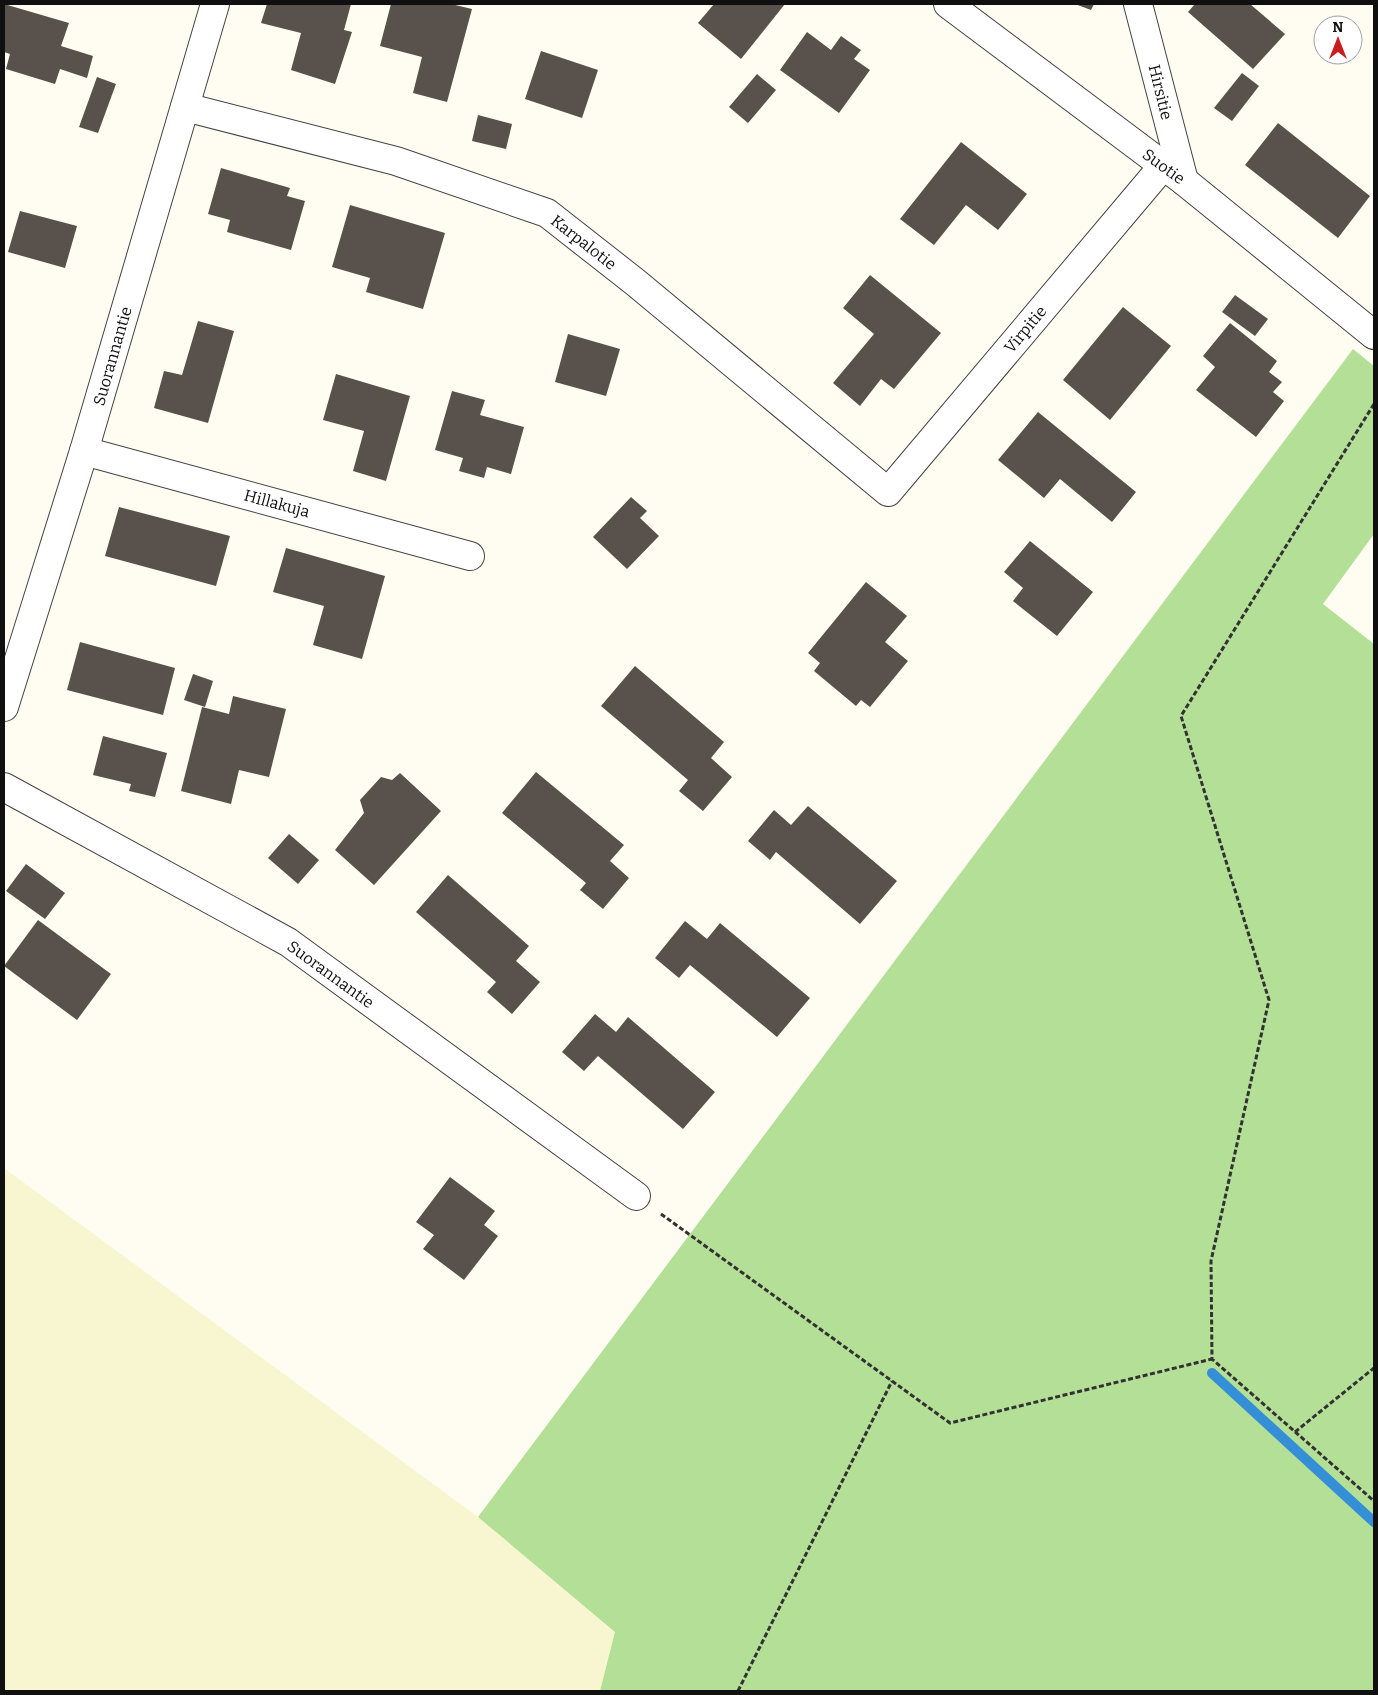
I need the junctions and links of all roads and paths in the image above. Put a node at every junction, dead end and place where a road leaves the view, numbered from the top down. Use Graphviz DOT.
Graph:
graph roads {
  1 [pos="215,4"];
  2 [pos="948,4"];
  3 [pos="1138,4"];
  4 [pos="185,107"];
  5 [pos="1173,173"];
  6 [pos="1374,335"];
  7 [pos="1374,404"];
  8 [pos="84,451"];
  9 [pos="888,492"];
  10 [pos="470,556"];
  11 [pos="4,707"];
  12 [pos="4,787"];
  13 [pos="636,1196"];
  14 [pos="1212,1358"];
  15 [pos="1374,1368"];
  16 [pos="892,1381"];
  17 [pos="1295,1432"];
  18 [pos="1374,1501"];
  19 [pos="738,1691"];
  1 -- 4 [label="street, Suorannantie"];
  2 -- 5 [label="street, Suotie"];
  3 -- 5 [label="street, Hirsitie"];
  4 -- 8 [label="street, Suorannantie"];
  4 -- 9 [label="street, Karpalotie"];
  5 -- 6 [label="street, Suotie"];
  5 -- 9 [label="street, Virpitie"];
  7 -- 14 [label="path"];
  8 -- 10 [label="street, Hillakuja"];
  8 -- 11 [label="street, Suorannantie"];
  12 -- 13 [label="street, Suorannantie"];
  13 -- 16 [label="path"];
  14 -- 16 [label="path"];
  14 -- 17 [label="path"];
  15 -- 17 [label="path"];
  16 -- 19 [label="path"];
  17 -- 18 [label="path"];
}
